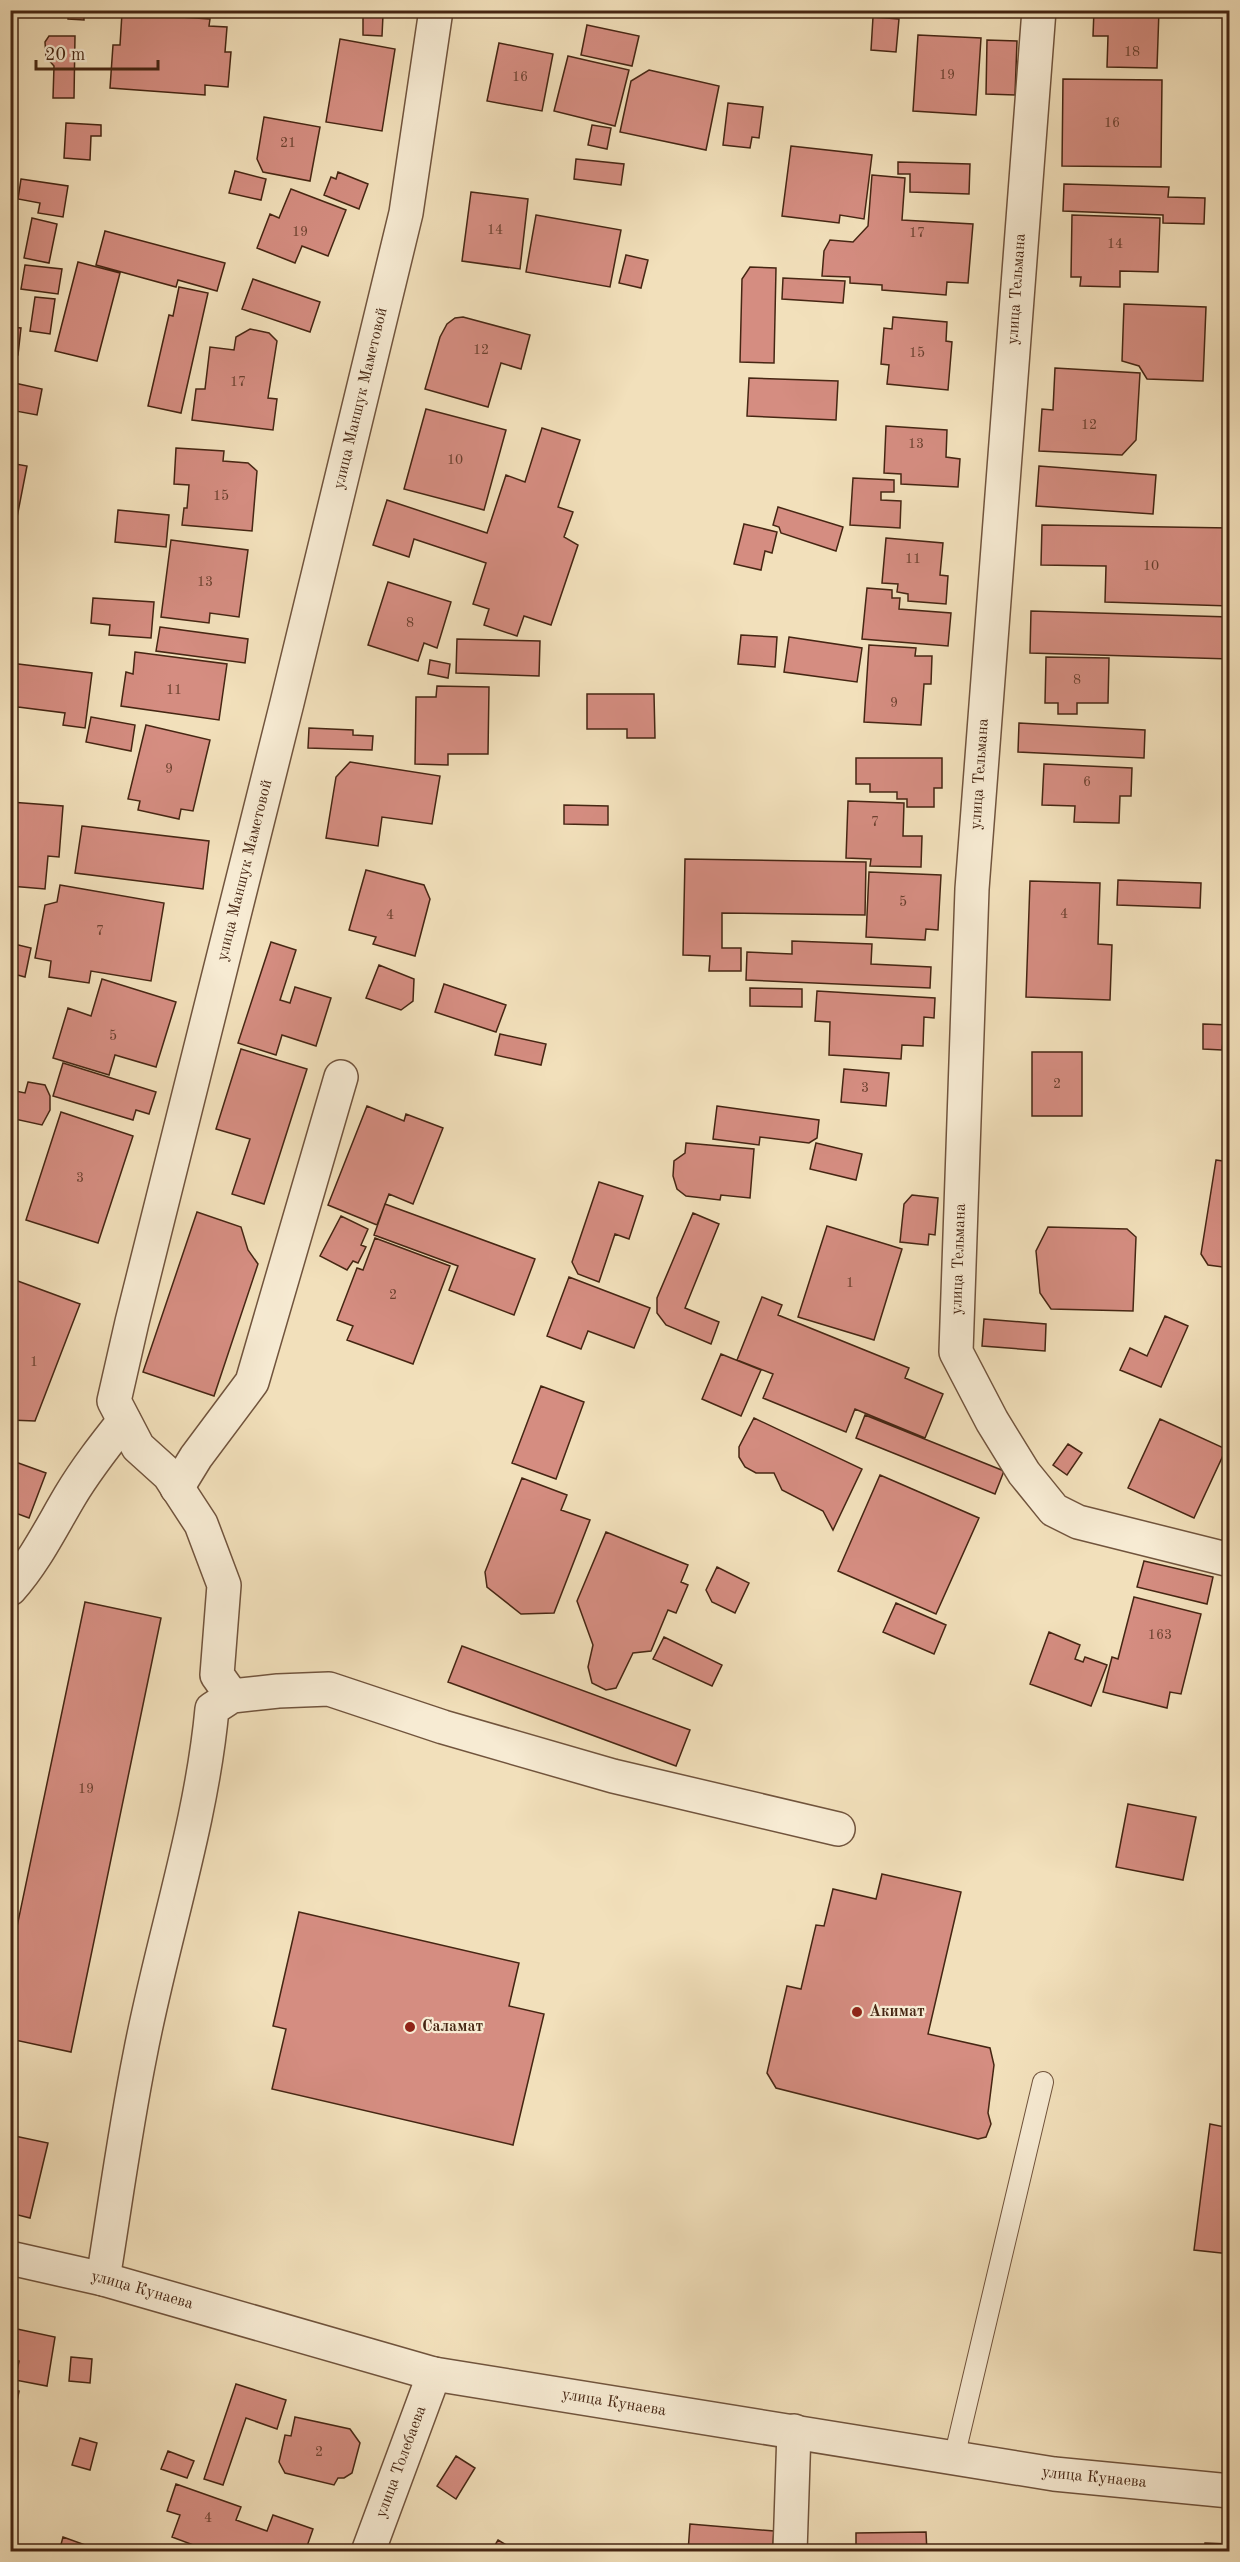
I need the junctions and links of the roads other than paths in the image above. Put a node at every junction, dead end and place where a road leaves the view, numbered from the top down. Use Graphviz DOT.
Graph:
graph roads {
  1 [pos="436,10"];
  2 [pos="1039,10"];
  3 [pos="340,1077"];
  4 [pos="124,1421"];
  5 [pos="177,1488"];
  6 [pos="1230,1560"];
  7 [pos="10,1589"];
  8 [pos="232,1696"];
  9 [pos="837,1829"];
  10 [pos="1042,2082"];
  11 [pos="10,2258"];
  12 [pos="103,2280"];
  13 [pos="434,2374"];
  14 [pos="794,2431"];
  15 [pos="954,2458"];
  16 [pos="1230,2491"];
  17 [pos="368,2552"];
  18 [pos="790,2552"];
  1 -- 4 [label="street, улица Маншук Маметовой"];
  2 -- 6 [label="street, улица Тельмана"];
  3 -- 5 [label="street"];
  4 -- 5 [label="street, улица Маншук Маметовой"];
  4 -- 7 [label="street"];
  5 -- 8 [label="street, улица Маншук Маметовой"];
  8 -- 9 [label="street"];
  8 -- 12 [label="street"];
  10 -- 15 [label="lane"];
  11 -- 12 [label="street, улица Кунаева"];
  12 -- 13 [label="street, улица Кунаева"];
  13 -- 14 [label="street, улица Кунаева"];
  13 -- 17 [label="street, улица Толебаева"];
  14 -- 15 [label="street, улица Кунаева"];
  14 -- 18 [label="street"];
  15 -- 16 [label="street, улица Кунаева"];
}
